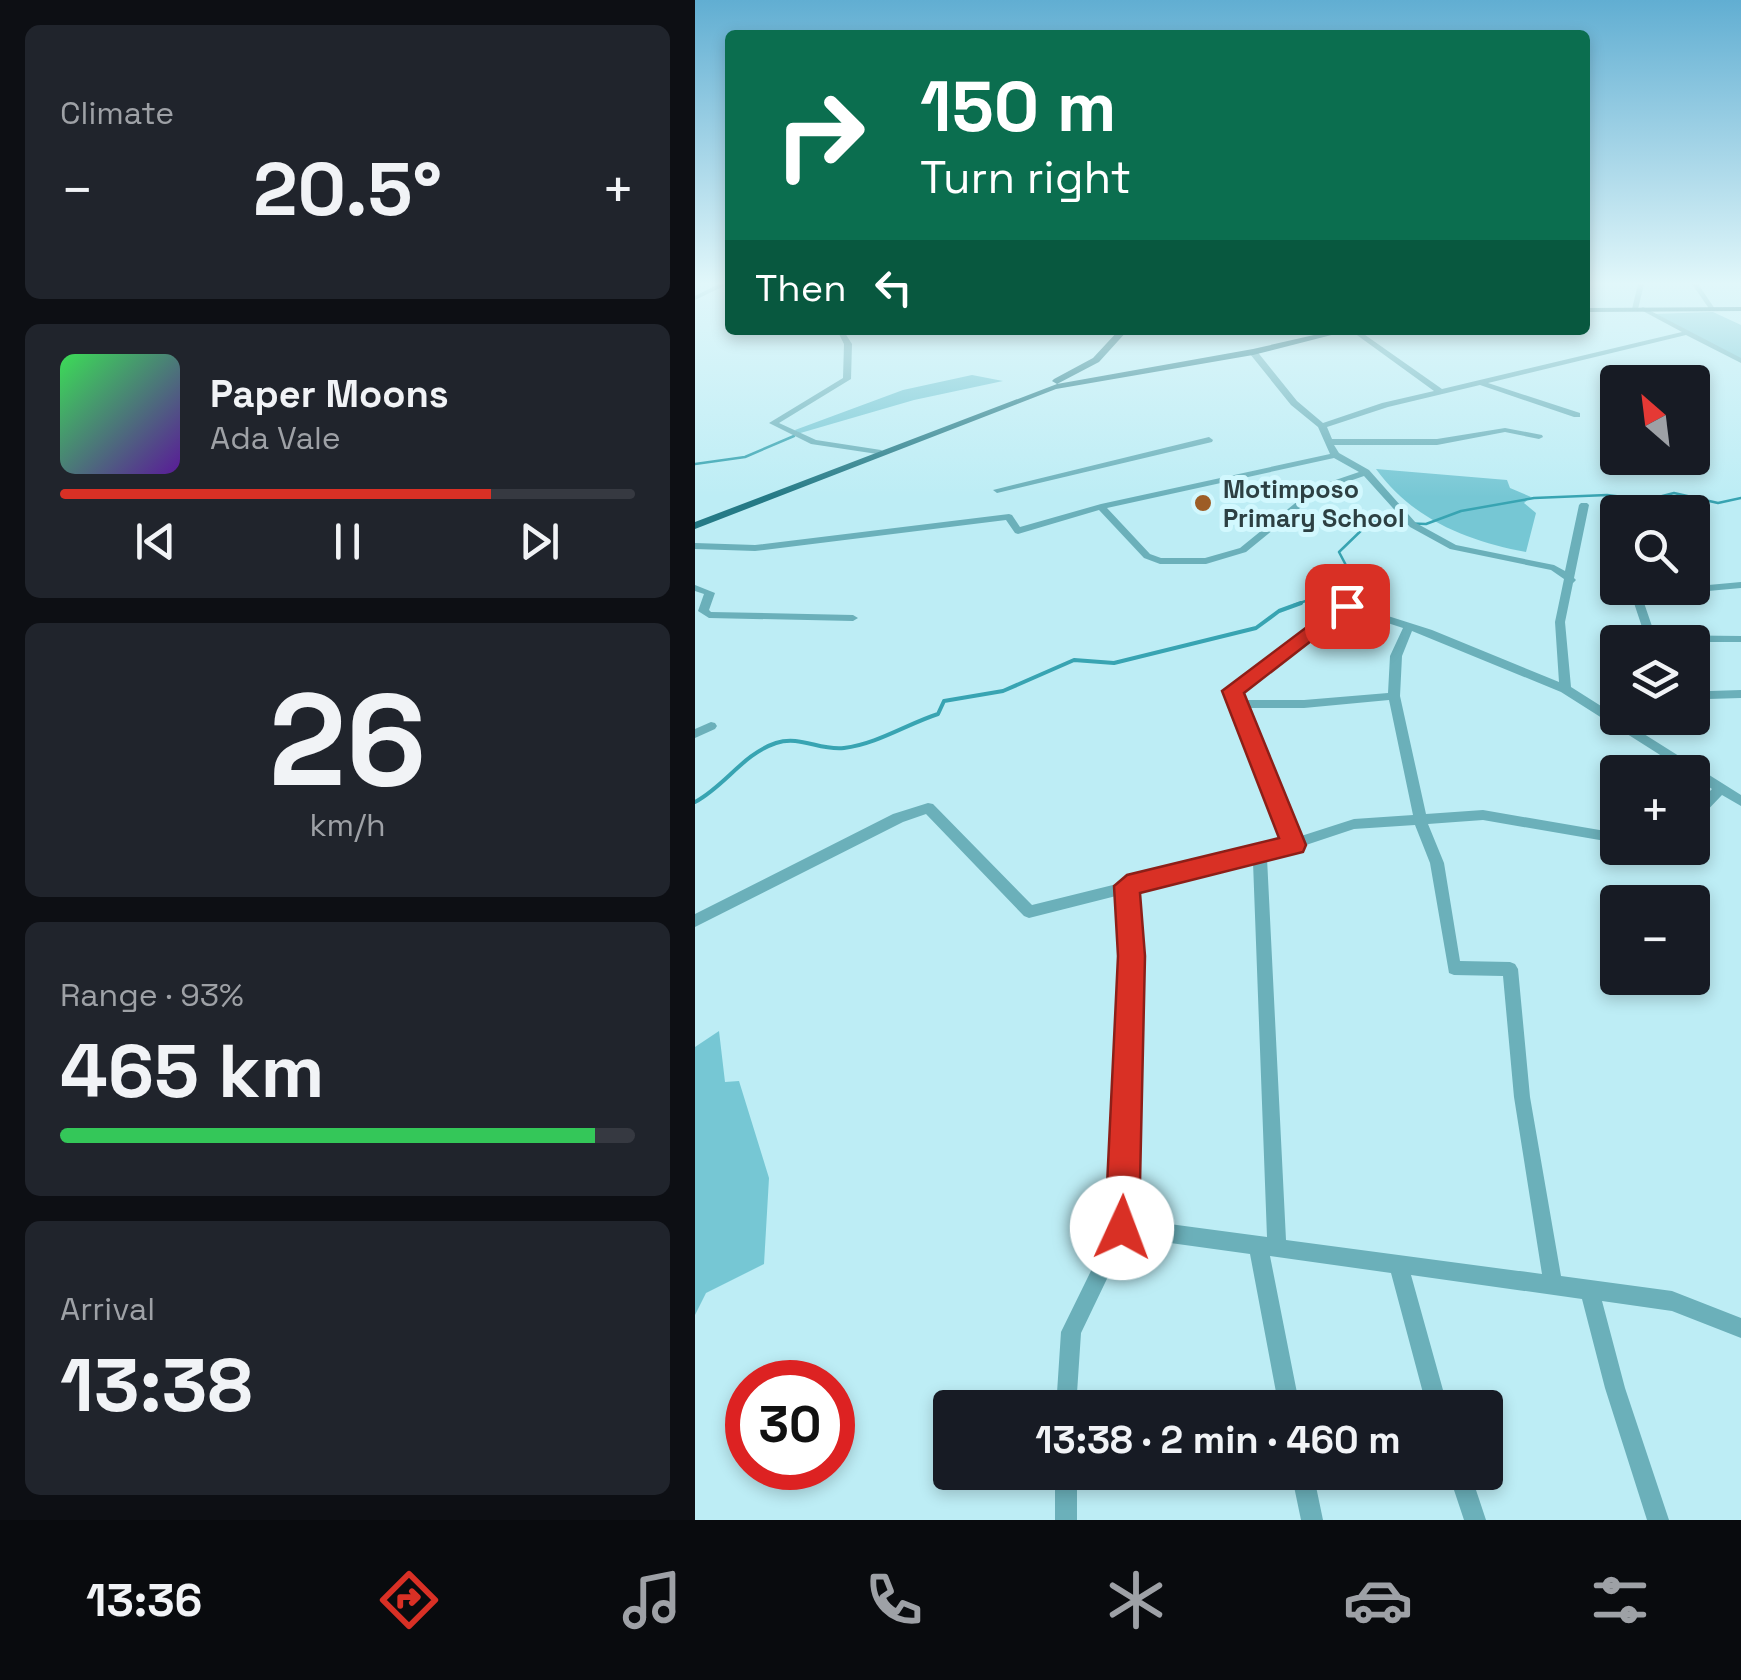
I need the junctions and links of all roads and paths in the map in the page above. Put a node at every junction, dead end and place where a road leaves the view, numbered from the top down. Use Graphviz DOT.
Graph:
graph roads {
  1 [pos="848,355"];
  2 [pos="1102,355"];
  3 [pos="1236,355"];
  4 [pos="1255,355"];
  5 [pos="1387,355"];
  6 [pos="1599,355"];
  7 [pos="1097,360"];
  8 [pos="1083,368"];
  9 [pos="1092,380"];
  10 [pos="1080,382"];
  11 [pos="1482,384"];
  12 [pos="1037,392"];
  13 [pos="1441,392"];
  14 [pos="1577,415"];
  15 [pos="1322,426"];
  16 [pos="1539,437"];
  17 [pos="1209,440"];
  18 [pos="1329,442"];
  19 [pos="881,454"];
  20 [pos="1335,455"];
  21 [pos="1367,472"];
  22 [pos="997,490"];
  23 [pos="1584,505"];
  24 [pos="1101,508"];
  25 [pos="695,526"];
  26 [pos="695,546"];
  27 [pos="1571,580"];
  28 [pos="1741,585"];
  29 [pos="695,588"];
  30 [pos="853,618"];
  31 [pos="1647,625"];
  32 [pos="1409,626"];
  33 [pos="1710,640"];
  34 [pos="1741,640"];
  35 [pos="1565,689"];
  36 [pos="1710,694"];
  37 [pos="1741,694"];
  38 [pos="1394,696"];
  39 [pos="1238,704"];
  40 [pos="1600,708"];
  41 [pos="711,726"];
  42 [pos="695,734"];
  43 [pos="1640,735"];
  44 [pos="1720,789"];
  45 [pos="1710,799"];
  46 [pos="1741,801"];
  47 [pos="1421,822"];
  48 [pos="1600,835"];
  49 [pos="1294,845"];
  50 [pos="1260,855"];
  51 [pos="1127,886"];
  52 [pos="695,921"];
  53 [pos="1122,1228"];
  54 [pos="1268,1246"];
  55 [pos="1398,1264"];
  56 [pos="1553,1284"];
  57 [pos="1591,1291"];
  58 [pos="1741,1328"];
  59 [pos="1067,1390"];
  60 [pos="1288,1390"];
  61 [pos="1433,1390"];
  62 [pos="1065,1490"];
  63 [pos="1306,1490"];
  64 [pos="1465,1490"];
  65 [pos="1066,1520"];
  66 [pos="1312,1520"];
  67 [pos="1475,1520"];
  68 [pos="1658,1520"];
  1 -- 19 [label="street"];
  2 -- 7 [label="main road"];
  3 -- 9 [label="main road"];
  4 -- 15 [label="street"];
  5 -- 13 [label="street"];
  6 -- 11 [label="street"];
  7 -- 8 [label="main road"];
  7 -- 9 [label="main road"];
  8 -- 10 [label="main road"];
  8 -- 12 [label="main road"];
  9 -- 10 [label="main road"];
  10 -- 12 [label="main road"];
  11 -- 13 [label="street"];
  11 -- 14 [label="street"];
  12 -- 19 [label="main road"];
  13 -- 15 [label="street"];
  15 -- 18 [label="street"];
  16 -- 18 [label="street"];
  17 -- 22 [label="street"];
  18 -- 20 [label="street"];
  19 -- 25 [label="main road"];
  20 -- 21 [label="street"];
  20 -- 24 [label="street"];
  21 -- 24 [label="street"];
  21 -- 27 [label="street"];
  23 -- 27 [label="street"];
  24 -- 26 [label="street"];
  27 -- 35 [label="street"];
  28 -- 31 [label="street"];
  29 -- 30 [label="street"];
  32 -- 35 [label="street"];
  32 -- 38 [label="street"];
  32 -- 39 [label="street"];
  33 -- 34 [label="street"];
  35 -- 40 [label="street"];
  36 -- 37 [label="street"];
  38 -- 39 [label="street"];
  38 -- 47 [label="street"];
  39 -- 49 [label="street"];
  41 -- 42 [label="street"];
  43 -- 44 [label="street"];
  44 -- 45 [label="street"];
  44 -- 46 [label="street"];
  47 -- 48 [label="street"];
  47 -- 49 [label="street"];
  47 -- 56 [label="street"];
  49 -- 50 [label="street"];
  50 -- 51 [label="street"];
  50 -- 54 [label="street"];
  51 -- 52 [label="street"];
  51 -- 53 [label="street"];
  53 -- 54 [label="street"];
  53 -- 59 [label="street"];
  54 -- 55 [label="street"];
  54 -- 60 [label="street"];
  55 -- 56 [label="street"];
  55 -- 61 [label="street"];
  56 -- 57 [label="street"];
  57 -- 58 [label="street"];
  57 -- 68 [label="street"];
  62 -- 65 [label="street"];
  63 -- 66 [label="street"];
  64 -- 67 [label="street"];
}
